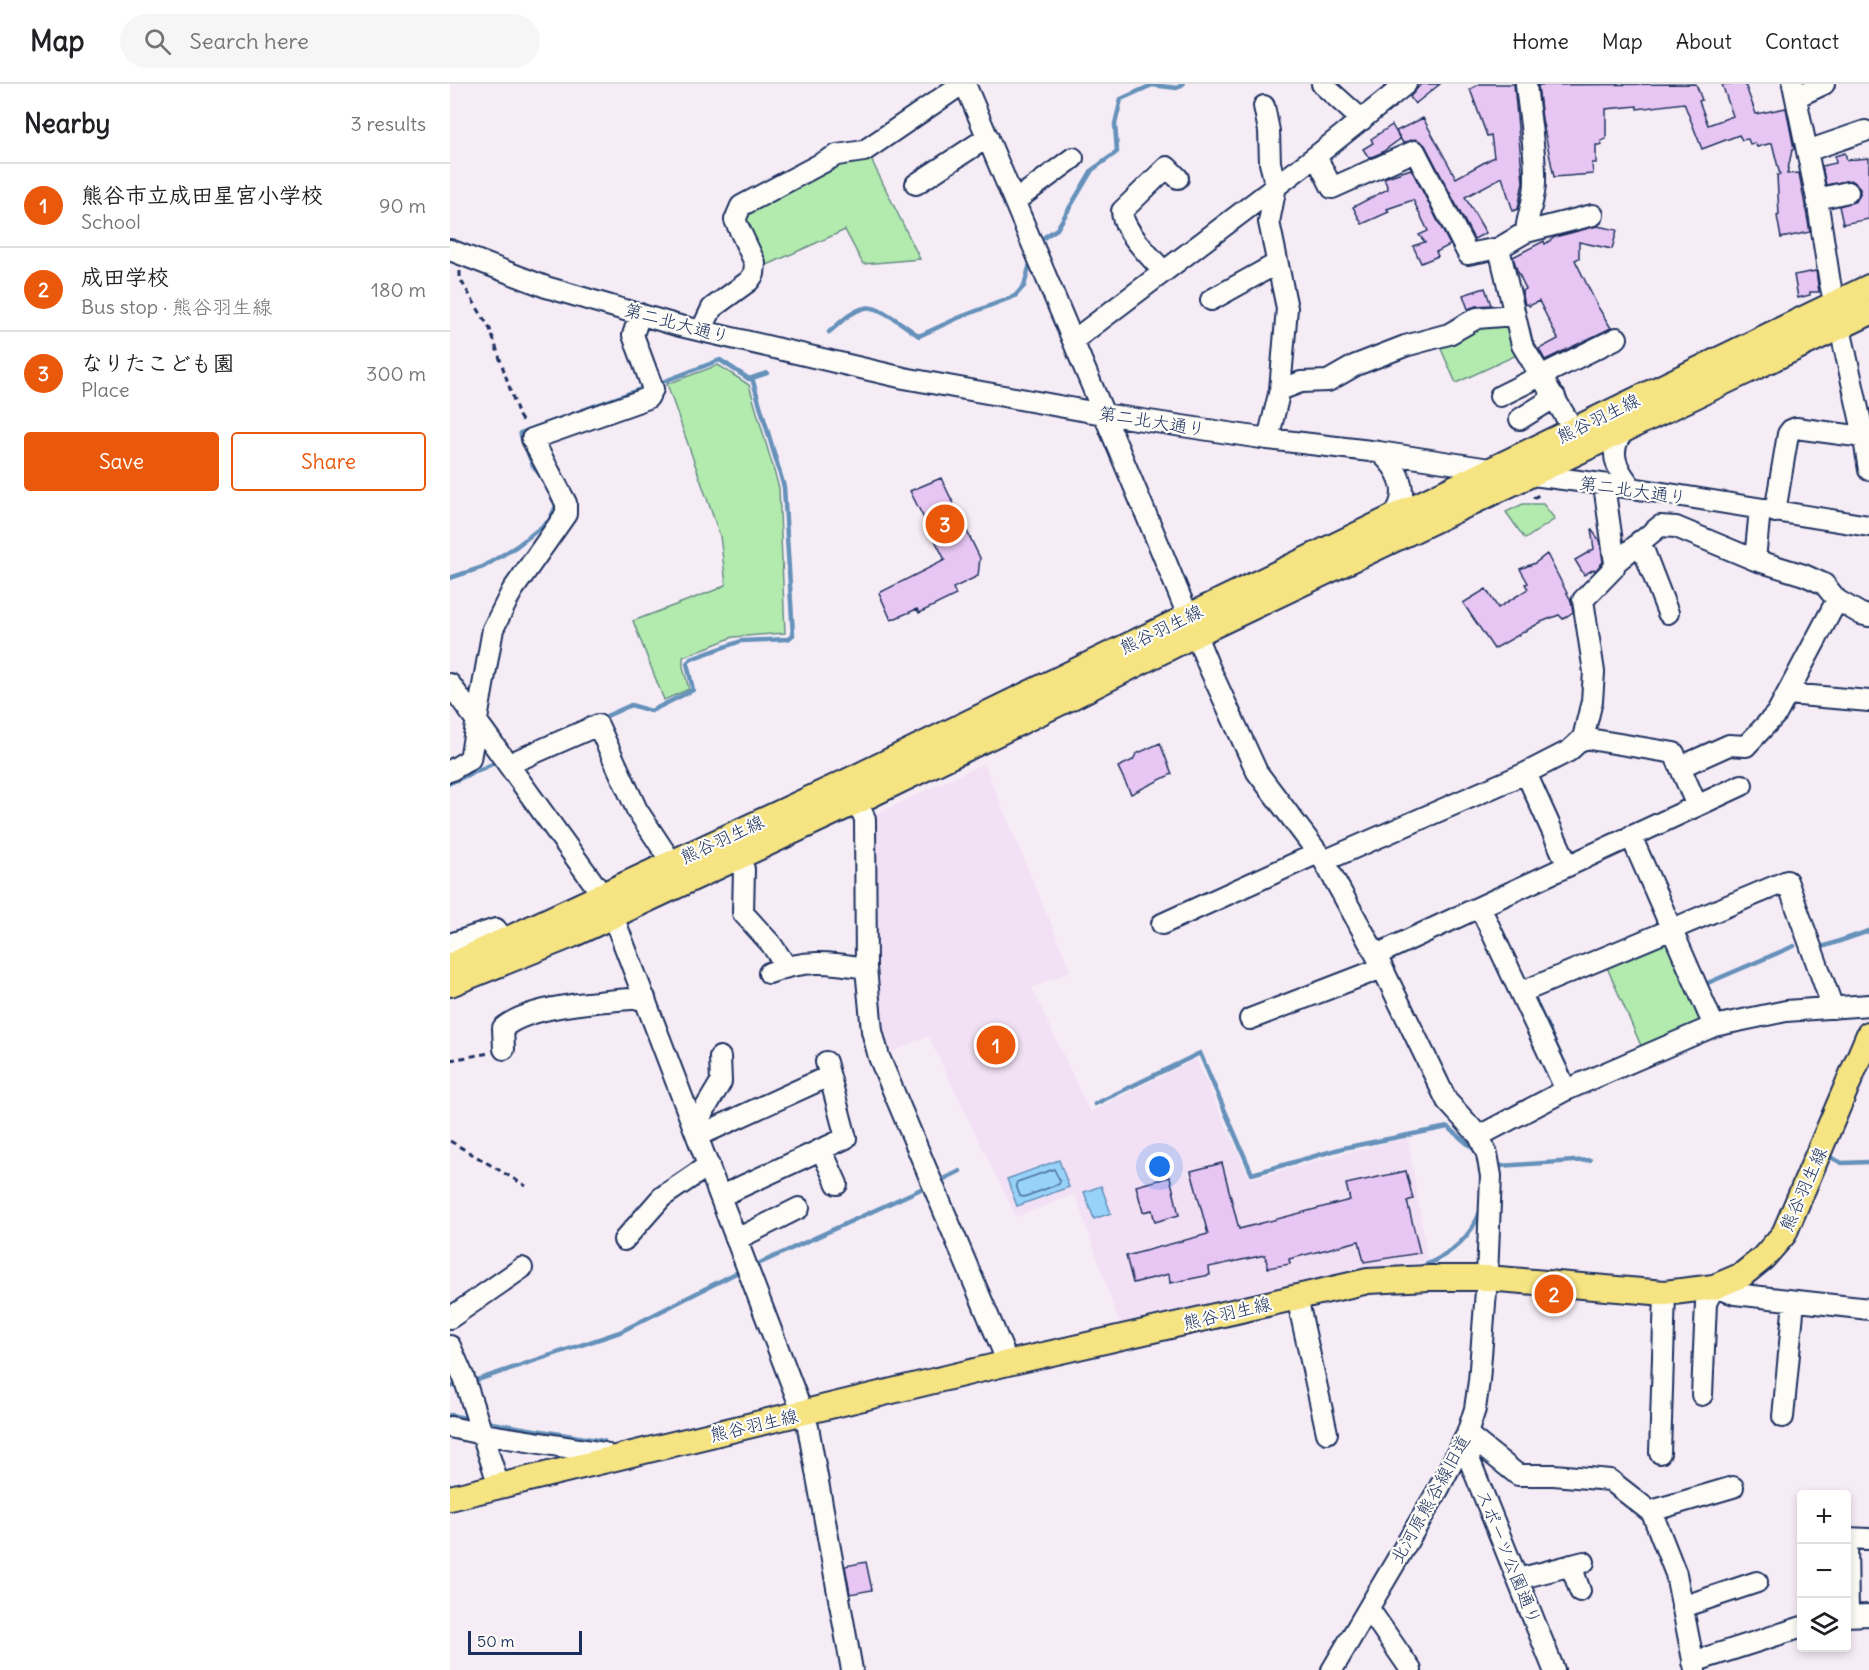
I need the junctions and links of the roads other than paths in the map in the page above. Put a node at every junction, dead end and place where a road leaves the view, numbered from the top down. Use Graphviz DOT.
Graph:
graph roads {
  1 [pos="964,84"];
  2 [pos="1322,84"];
  3 [pos="1407,84"];
  4 [pos="1526,84"];
  5 [pos="1824,84"];
  6 [pos="1795,90"];
  7 [pos="1264,106"];
  8 [pos="1362,120"];
  9 [pos="1865,131"];
  10 [pos="988,137"];
  11 [pos="1807,151"];
  12 [pos="1316,156"];
  13 [pos="1073,158"];
  14 [pos="1178,178"];
  15 [pos="916,184"];
  16 [pos="1276,186"];
  17 [pos="1848,192"];
  18 [pos="1817,199"];
  19 [pos="1015,201"];
  20 [pos="1593,215"];
  21 [pos="1526,232"];
  22 [pos="1499,248"];
  23 [pos="457,253"];
  24 [pos="1276,264"];
  25 [pos="1163,272"];
  26 [pos="1869,287"];
  27 [pos="1211,300"];
  28 [pos="1869,313"];
  29 [pos="640,314"];
  30 [pos="1514,315"];
  31 [pos="1837,316"];
  32 [pos="701,331"];
  33 [pos="1617,338"];
  34 [pos="1074,340"];
  35 [pos="1541,375"];
  36 [pos="1861,387"];
  37 [pos="1280,390"];
  38 [pos="1500,396"];
  39 [pos="1555,397"];
  40 [pos="1103,414"];
  41 [pos="1520,419"];
  42 [pos="1634,424"];
  43 [pos="1865,430"];
  44 [pos="1579,438"];
  45 [pos="1268,440"];
  46 [pos="1380,452"];
  47 [pos="1492,469"];
  48 [pos="1869,470"];
  49 [pos="1534,484"];
  50 [pos="1604,485"];
  51 [pos="1632,488"];
  52 [pos="1767,511"];
  53 [pos="1392,517"];
  54 [pos="1869,526"];
  55 [pos="1640,541"];
  56 [pos="1755,560"];
  57 [pos="1615,563"];
  58 [pos="1837,600"];
  59 [pos="1668,613"];
  60 [pos="1869,616"];
  61 [pos="1192,625"];
  62 [pos="450,684"];
  63 [pos="1788,694"];
  64 [pos="1869,701"];
  65 [pos="476,718"];
  66 [pos="1583,738"];
  67 [pos="509,764"];
  68 [pos="1680,767"];
  69 [pos="450,771"];
  70 [pos="1526,774"];
  71 [pos="1742,785"];
  72 [pos="853,791"];
  73 [pos="1697,806"];
  74 [pos="1631,836"];
  75 [pos="1321,857"];
  76 [pos="672,863"];
  77 [pos="1568,866"];
  78 [pos="744,869"];
  79 [pos="608,906"];
  80 [pos="1480,907"];
  81 [pos="1162,924"];
  82 [pos="1672,929"];
  83 [pos="505,940"];
  84 [pos="450,944"];
  85 [pos="1379,961"];
  86 [pos="450,966"];
  87 [pos="866,968"];
  88 [pos="450,984"];
  89 [pos="1521,993"];
  90 [pos="645,998"];
  91 [pos="1869,1005"];
  92 [pos="1833,1008"];
  93 [pos="1250,1019"];
  94 [pos="1714,1026"];
  95 [pos="1869,1034"];
  96 [pos="504,1048"];
  97 [pos="720,1057"];
  98 [pos="1566,1090"];
  99 [pos="696,1132"];
  100 [pos="1479,1136"];
  101 [pos="820,1149"];
  102 [pos="709,1165"];
  103 [pos="837,1184"];
  104 [pos="721,1196"];
  105 [pos="799,1208"];
  106 [pos="737,1239"];
  107 [pos="624,1240"];
  108 [pos="522,1268"];
  109 [pos="1487,1278"];
  110 [pos="1714,1287"];
  111 [pos="1665,1293"];
  112 [pos="1297,1297"];
  113 [pos="1794,1301"];
  114 [pos="1869,1309"];
  115 [pos="450,1318"];
  116 [pos="450,1346"];
  117 [pos="1008,1363"];
  118 [pos="1702,1395"];
  119 [pos="803,1413"];
  120 [pos="1783,1418"];
  121 [pos="450,1427"];
  122 [pos="481,1432"];
  123 [pos="1328,1433"];
  124 [pos="1465,1439"];
  125 [pos="1660,1453"];
  126 [pos="609,1460"];
  127 [pos="499,1486"];
  128 [pos="1733,1487"];
  129 [pos="450,1498"];
  130 [pos="1652,1513"];
  131 [pos="1869,1539"];
  132 [pos="1518,1580"];
  133 [pos="1757,1582"];
  134 [pos="1580,1591"];
  135 [pos="1847,1598"];
  136 [pos="1682,1607"];
  137 [pos="1369,1609"];
  138 [pos="1869,1615"];
  139 [pos="1851,1616"];
  140 [pos="1797,1629"];
  141 [pos="1694,1666"];
  142 [pos="852,1670"];
  143 [pos="1332,1670"];
  144 [pos="1411,1670"];
  145 [pos="1554,1670"];
  1 -- 10 [label="street"];
  1 -- 32 [label="street"];
  2 -- 8 [label="street"];
  3 -- 8 [label="street"];
  4 -- 21 [label="street"];
  5 -- 6 [label="street"];
  6 -- 11 [label="street"];
  7 -- 16 [label="street"];
  8 -- 12 [label="street"];
  9 -- 11 [label="street"];
  10 -- 15 [label="street"];
  10 -- 19 [label="street"];
  11 -- 18 [label="street"];
  12 -- 16 [label="street"];
  12 -- 22 [label="street"];
  13 -- 19 [label="street"];
  14 -- 25 [label="street"];
  16 -- 24 [label="street"];
  16 -- 25 [label="street"];
  17 -- 18 [label="street"];
  18 -- 31 [label="street"];
  19 -- 34 [label="street"];
  20 -- 21 [label="street"];
  21 -- 22 [label="street"];
  22 -- 30 [label="street"];
  23 -- 29 [label="street, 第二北大通り"];
  24 -- 27 [label="street"];
  24 -- 37 [label="street"];
  25 -- 34 [label="street"];
  26 -- 31 [label="main road, 熊谷羽生線"];
  28 -- 31 [label="main road, 熊谷羽生線"];
  29 -- 32 [label="street, 第二北大通り"];
  29 -- 65 [label="street"];
  30 -- 35 [label="street"];
  30 -- 37 [label="street"];
  31 -- 36 [label="street"];
  31 -- 42 [label="main road, 熊谷羽生線"];
  31 -- 44 [label="main road, 熊谷羽生線"];
  32 -- 40 [label="street, 第二北大通り"];
  33 -- 35 [label="street"];
  34 -- 40 [label="street"];
  35 -- 38 [label="street"];
  35 -- 39 [label="street"];
  36 -- 43 [label="street"];
  37 -- 45 [label="street"];
  39 -- 41 [label="street"];
  39 -- 44 [label="street"];
  40 -- 45 [label="street, 第二北大通り"];
  40 -- 61 [label="street"];
  42 -- 44 [label="main road, 熊谷羽生線"];
  42 -- 51 [label="street"];
  43 -- 48 [label="street"];
  43 -- 52 [label="street"];
  44 -- 47 [label="main road, 熊谷羽生線"];
  44 -- 49 [label="main road, 熊谷羽生線"];
  45 -- 46 [label="street, 第二北大通り"];
  46 -- 47 [label="street, 第二北大通り"];
  46 -- 53 [label="street"];
  47 -- 49 [label="street, 第二北大通り"];
  47 -- 53 [label="main road, 熊谷羽生線"];
  49 -- 50 [label="street, 第二北大通り"];
  49 -- 61 [label="main road, 熊谷羽生線"];
  50 -- 51 [label="street, 第二北大通り"];
  50 -- 57 [label="street"];
  51 -- 52 [label="street, 第二北大通り"];
  52 -- 54 [label="street, 第二北大通り"];
  52 -- 56 [label="street"];
  53 -- 61 [label="main road, 熊谷羽生線"];
  55 -- 56 [label="street"];
  55 -- 57 [label="street"];
  55 -- 59 [label="street"];
  56 -- 58 [label="street"];
  57 -- 66 [label="street"];
  58 -- 60 [label="street"];
  58 -- 63 [label="street"];
  61 -- 72 [label="main road, 熊谷羽生線"];
  61 -- 75 [label="street"];
  62 -- 65 [label="street"];
  63 -- 64 [label="street"];
  63 -- 68 [label="street"];
  65 -- 67 [label="street"];
  65 -- 69 [label="street"];
  66 -- 68 [label="street"];
  66 -- 70 [label="street"];
  67 -- 76 [label="street"];
  67 -- 79 [label="street"];
  68 -- 73 [label="street"];
  70 -- 75 [label="street"];
  70 -- 77 [label="street"];
  71 -- 73 [label="street"];
  72 -- 76 [label="main road, 熊谷羽生線"];
  72 -- 79 [label="main road, 熊谷羽生線"];
  72 -- 87 [label="street"];
  73 -- 74 [label="street"];
  74 -- 77 [label="street"];
  74 -- 82 [label="street"];
  75 -- 81 [label="street"];
  75 -- 85 [label="street"];
  76 -- 79 [label="main road, 熊谷羽生線"];
  77 -- 80 [label="street"];
  78 -- 87 [label="street"];
  79 -- 83 [label="main road, 熊谷羽生線"];
  79 -- 88 [label="main road, 熊谷羽生線"];
  79 -- 90 [label="street"];
  80 -- 85 [label="street"];
  80 -- 89 [label="street"];
  82 -- 89 [label="street"];
  82 -- 92 [label="street"];
  82 -- 94 [label="street"];
  83 -- 84 [label="street"];
  83 -- 86 [label="main road, 熊谷羽生線"];
  85 -- 93 [label="street"];
  85 -- 100 [label="street"];
  87 -- 117 [label="street"];
  89 -- 98 [label="street"];
  90 -- 96 [label="street"];
  90 -- 99 [label="street"];
  91 -- 92 [label="street"];
  92 -- 94 [label="street"];
  94 -- 98 [label="street"];
  95 -- 110 [label="main road, 熊谷羽生線"];
  97 -- 99 [label="street"];
  98 -- 100 [label="street"];
  99 -- 101 [label="street"];
  99 -- 102 [label="street"];
  100 -- 109 [label="street, 北河原熊谷線旧道"];
  101 -- 103 [label="street"];
  101 -- 104 [label="street"];
  102 -- 104 [label="street"];
  102 -- 107 [label="street"];
  104 -- 106 [label="street"];
  105 -- 106 [label="street"];
  106 -- 119 [label="street"];
  108 -- 115 [label="street"];
  109 -- 111 [label="main road, 熊谷羽生線"];
  109 -- 112 [label="main road, 熊谷羽生線"];
  109 -- 124 [label="street, 北河原熊谷線旧道"];
  110 -- 111 [label="main road, 熊谷羽生線"];
  110 -- 113 [label="street"];
  110 -- 118 [label="street"];
  111 -- 125 [label="street"];
  112 -- 117 [label="main road, 熊谷羽生線"];
  112 -- 123 [label="street"];
  113 -- 114 [label="street"];
  113 -- 120 [label="street"];
  116 -- 122 [label="street"];
  117 -- 119 [label="main road, 熊谷羽生線"];
  119 -- 126 [label="main road, 熊谷羽生線"];
  119 -- 142 [label="street"];
  121 -- 122 [label="street"];
  122 -- 126 [label="street"];
  122 -- 127 [label="street"];
  124 -- 130 [label="street"];
  124 -- 132 [label="street, スポーツ公園通り"];
  124 -- 137 [label="street, 北河原熊谷線旧道"];
  126 -- 127 [label="main road, 熊谷羽生線"];
  127 -- 129 [label="main road, 熊谷羽生線"];
  128 -- 130 [label="street"];
  130 -- 136 [label="street"];
  131 -- 135 [label="street"];
  132 -- 134 [label="street"];
  132 -- 145 [label="street, スポーツ公園通り"];
  133 -- 136 [label="street"];
  136 -- 141 [label="street"];
  137 -- 143 [label="street, 北河原熊谷線旧道"];
  137 -- 144 [label="street"];
  138 -- 139 [label="street"];
  140 -- 141 [label="street"];
}
